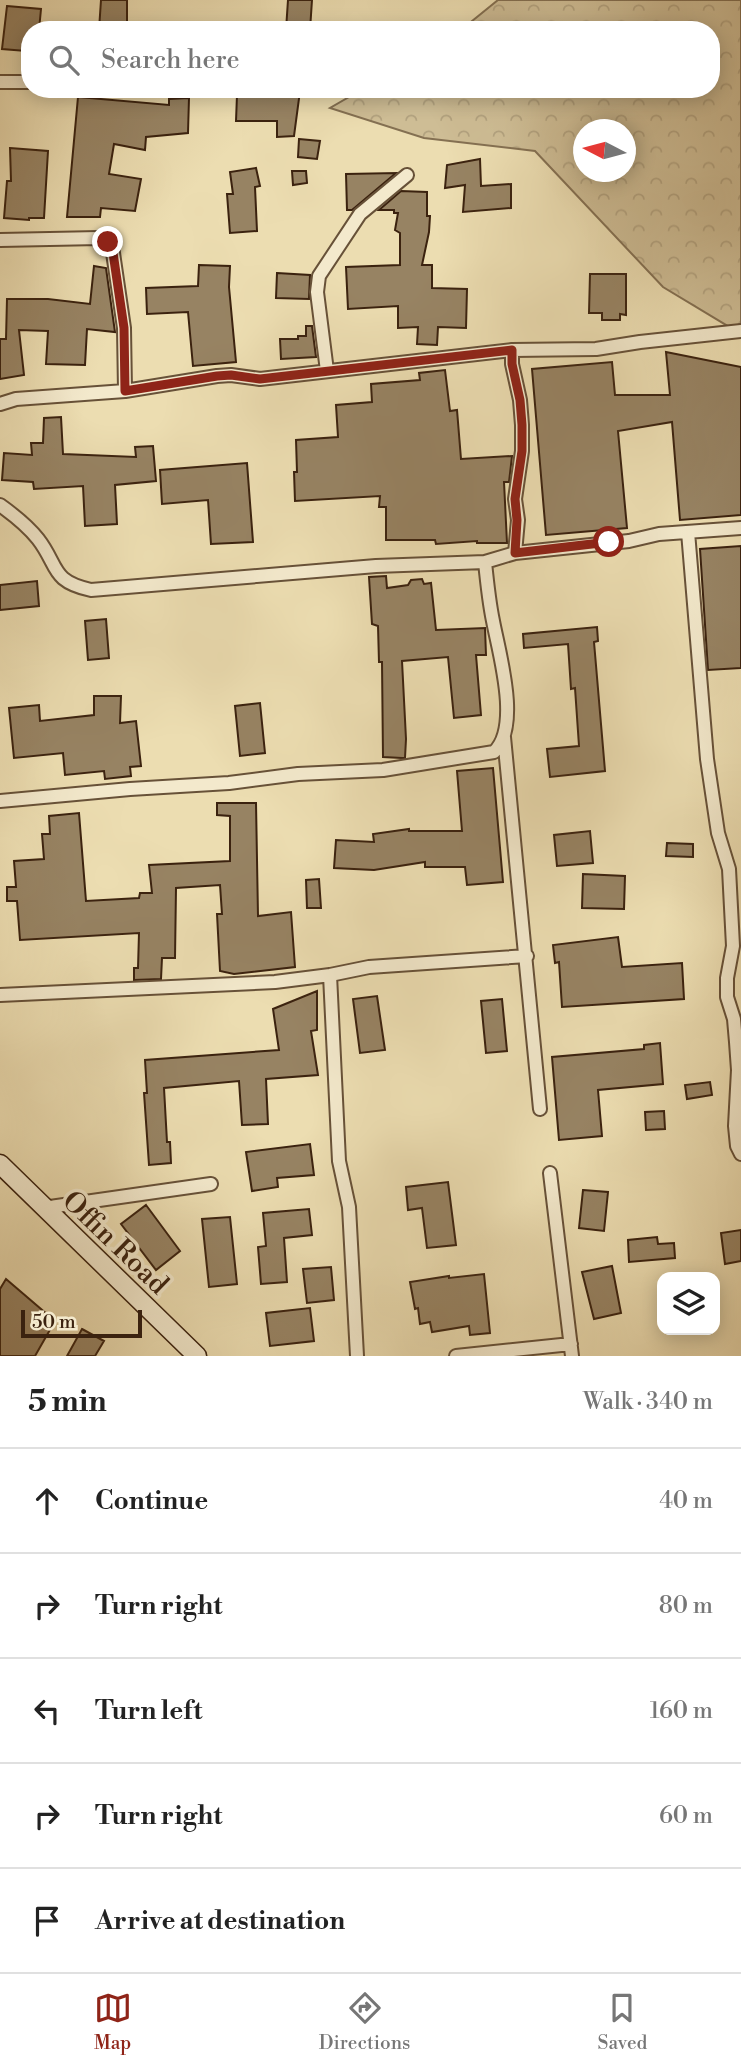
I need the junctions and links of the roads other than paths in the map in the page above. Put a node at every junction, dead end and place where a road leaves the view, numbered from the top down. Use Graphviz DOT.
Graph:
graph roads {
  1 [pos="0,82"];
  2 [pos="21,82"];
  3 [pos="407,175"];
  4 [pos="0,240"];
  5 [pos="741,331"];
  6 [pos="512,350"];
  7 [pos="327,371"];
  8 [pos="125,391"];
  9 [pos="0,404"];
  10 [pos="0,505"];
  11 [pos="741,528"];
  12 [pos="688,533"];
  13 [pos="515,553"];
  14 [pos="485,562"];
  15 [pos="504,734"];
  16 [pos="0,802"];
  17 [pos="527,956"];
  18 [pos="330,975"];
  19 [pos="0,995"];
  20 [pos="737,1020"];
  21 [pos="540,1109"];
  22 [pos="741,1154"];
  23 [pos="0,1164"];
  24 [pos="550,1173"];
  25 [pos="211,1184"];
  26 [pos="43,1208"];
  27 [pos="572,1350"];
  28 [pos="197,1356"];
  29 [pos="357,1356"];
  30 [pos="456,1356"];
  1 -- 2 [label="street"];
  3 -- 7 [label="street"];
  4 -- 8 [label="street"];
  5 -- 6 [label="street"];
  6 -- 7 [label="street"];
  6 -- 13 [label="street"];
  7 -- 8 [label="street"];
  8 -- 9 [label="street"];
  10 -- 14 [label="street"];
  11 -- 12 [label="street"];
  12 -- 13 [label="street"];
  12 -- 20 [label="street"];
  13 -- 14 [label="street"];
  14 -- 15 [label="street"];
  15 -- 16 [label="street"];
  15 -- 17 [label="street"];
  17 -- 18 [label="street"];
  17 -- 21 [label="street"];
  18 -- 19 [label="street"];
  18 -- 29 [label="street"];
  20 -- 22 [label="street"];
  23 -- 26 [label="street, Offin Road"];
  24 -- 27 [label="street"];
  25 -- 26 [label="street"];
  26 -- 28 [label="street, Offin Road"];
  27 -- 30 [label="street"];
}
